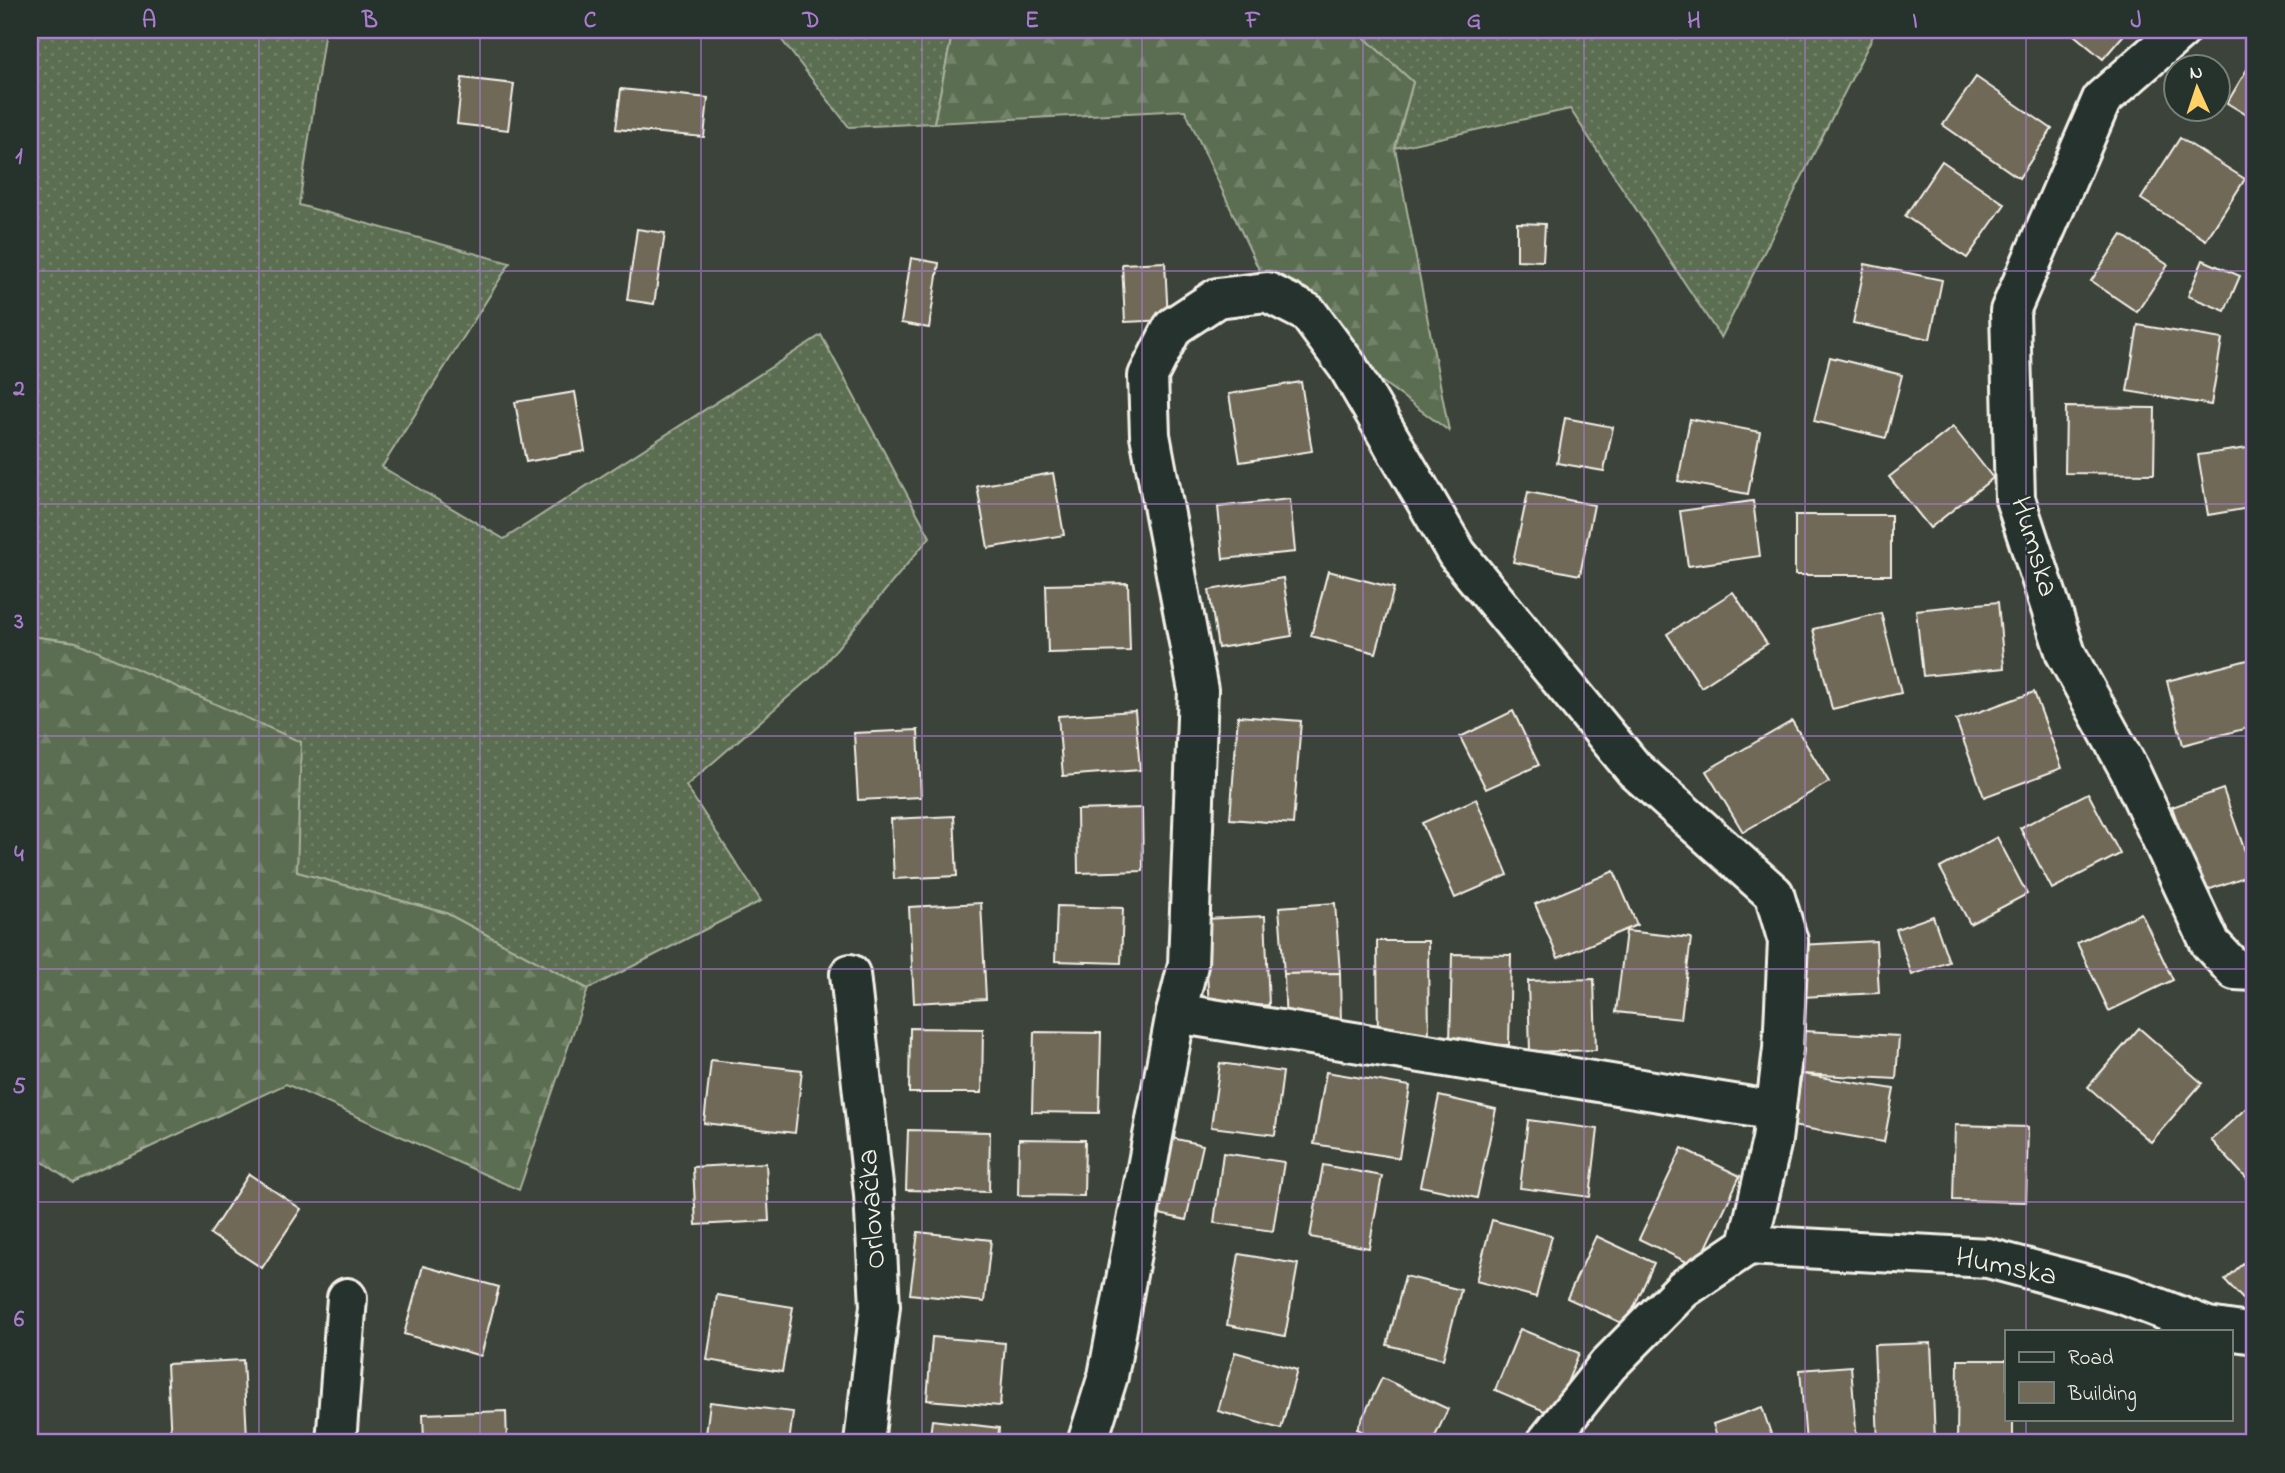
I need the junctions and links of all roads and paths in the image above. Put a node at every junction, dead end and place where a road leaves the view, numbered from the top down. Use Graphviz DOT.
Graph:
graph roads {
  1 [pos="2181,30"];
  2 [pos="2255,971"];
  3 [pos="850,974"];
  4 [pos="1177,1013"];
  5 [pos="1776,1111"];
  6 [pos="1748,1245"];
  7 [pos="347,1298"];
  8 [pos="2232,1330"];
  9 [pos="2232,1330"];
  10 [pos="2255,1334"];
  11 [pos="336,1443"];
  12 [pos="863,1443"];
  13 [pos="1087,1443"];
  14 [pos="1546,1443"];
  1 -- 2 [label="street, Humska"];
  3 -- 12 [label="street, Orlovačka"];
  4 -- 5 [label="street"];
  4 -- 5 [label="street"];
  4 -- 13 [label="street"];
  5 -- 6 [label="street"];
  6 -- 9 [label="street, Humska"];
  6 -- 14 [label="street"];
  7 -- 11 [label="street"];
  8 -- 10 [label="street, Humska"];
}
